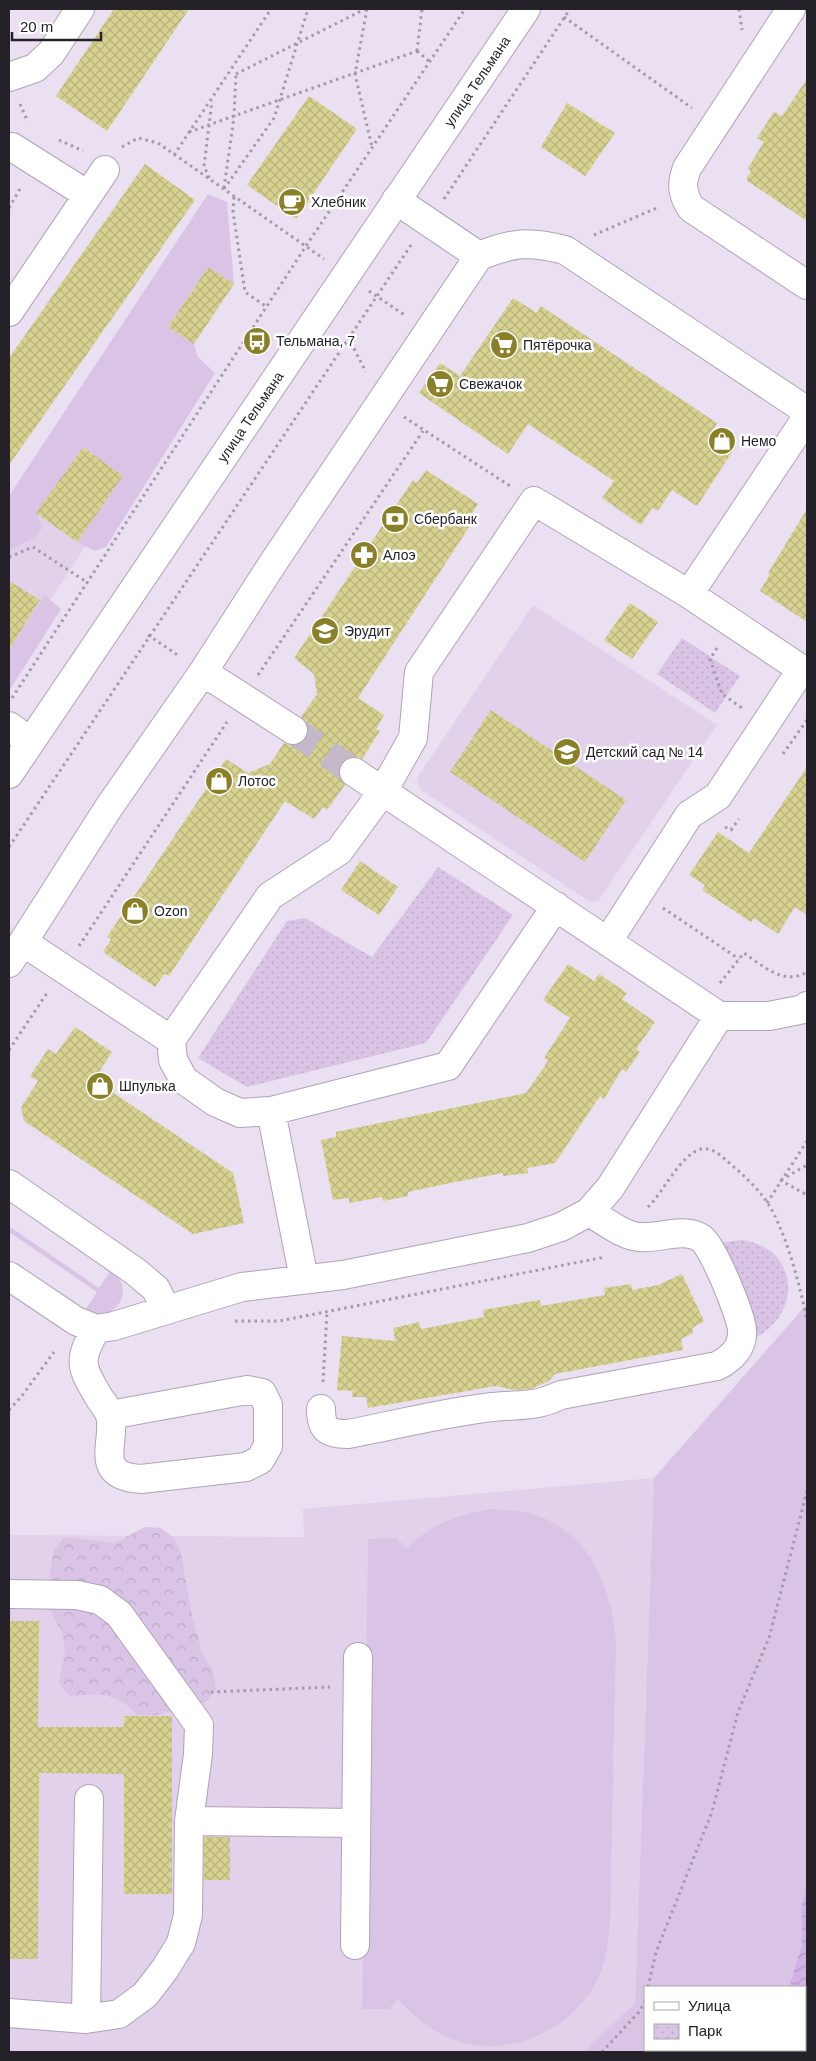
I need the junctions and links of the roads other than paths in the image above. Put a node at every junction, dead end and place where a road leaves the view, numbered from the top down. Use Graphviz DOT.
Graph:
graph roads {
  1 [pos="80,9"];
  2 [pos="526,9"];
  3 [pos="791,9"];
  4 [pos="9,77"];
  5 [pos="12,148"];
  6 [pos="105,170"];
  7 [pos="88,195"];
  8 [pos="396,200"];
  9 [pos="479,256"];
  10 [pos="807,285"];
  11 [pos="9,312"];
  12 [pos="807,411"];
  13 [pos="807,417"];
  14 [pos="689,594"];
  15 [pos="804,671"];
  16 [pos="203,672"];
  17 [pos="293,730"];
  18 [pos="19,734"];
  19 [pos="354,772"];
  20 [pos="9,774"];
  21 [pos="383,791"];
  22 [pos="556,906"];
  23 [pos="608,941"];
  24 [pos="16,952"];
  25 [pos="807,1006"];
  26 [pos="711,1011"];
  27 [pos="171,1040"];
  28 [pos="271,1111"];
  29 [pos="9,1184"];
  30 [pos="600,1218"];
  31 [pos="9,1276"];
  32 [pos="304,1278"];
  33 [pos="166,1310"];
  34 [pos="86,1325"];
  35 [pos="322,1398"];
  36 [pos="110,1415"];
  37 [pos="9,1594"];
  38 [pos="358,1657"];
  39 [pos="89,1799"];
  40 [pos="189,1821"];
  41 [pos="356,1823"];
  42 [pos="355,1945"];
  43 [pos="9,2013"];
  44 [pos="86,2019"];
  1 -- 4 [label="main road"];
  2 -- 8 [label="main road, улица Тельмана"];
  3 -- 10 [label="main road"];
  5 -- 7 [label="main road"];
  6 -- 7 [label="main road"];
  7 -- 11 [label="main road"];
  8 -- 9 [label="main road"];
  8 -- 18 [label="main road, улица Тельмана"];
  9 -- 12 [label="main road"];
  9 -- 16 [label="main road"];
  13 -- 14 [label="main road"];
  14 -- 15 [label="main road"];
  14 -- 21 [label="main road"];
  15 -- 23 [label="main road"];
  16 -- 17 [label="main road"];
  16 -- 24 [label="main road"];
  18 -- 20 [label="main road, улица Тельмана"];
  19 -- 21 [label="main road"];
  21 -- 22 [label="main road"];
  21 -- 27 [label="main road"];
  22 -- 23 [label="main road"];
  22 -- 28 [label="main road"];
  23 -- 26 [label="main road"];
  24 -- 27 [label="main road"];
  25 -- 26 [label="main road"];
  26 -- 30 [label="main road"];
  27 -- 28 [label="main road"];
  28 -- 32 [label="main road"];
  29 -- 33 [label="main road"];
  30 -- 32 [label="main road"];
  30 -- 35 [label="main road"];
  31 -- 34 [label="main road"];
  32 -- 33 [label="main road"];
  33 -- 34 [label="main road"];
  34 -- 36 [label="main road"];
  36 -- 36 [label="main road"];
  37 -- 40 [label="main road"];
  38 -- 41 [label="main road"];
  39 -- 44 [label="main road"];
  40 -- 41 [label="main road"];
  40 -- 44 [label="main road"];
  41 -- 42 [label="main road"];
  43 -- 44 [label="main road"];
}
